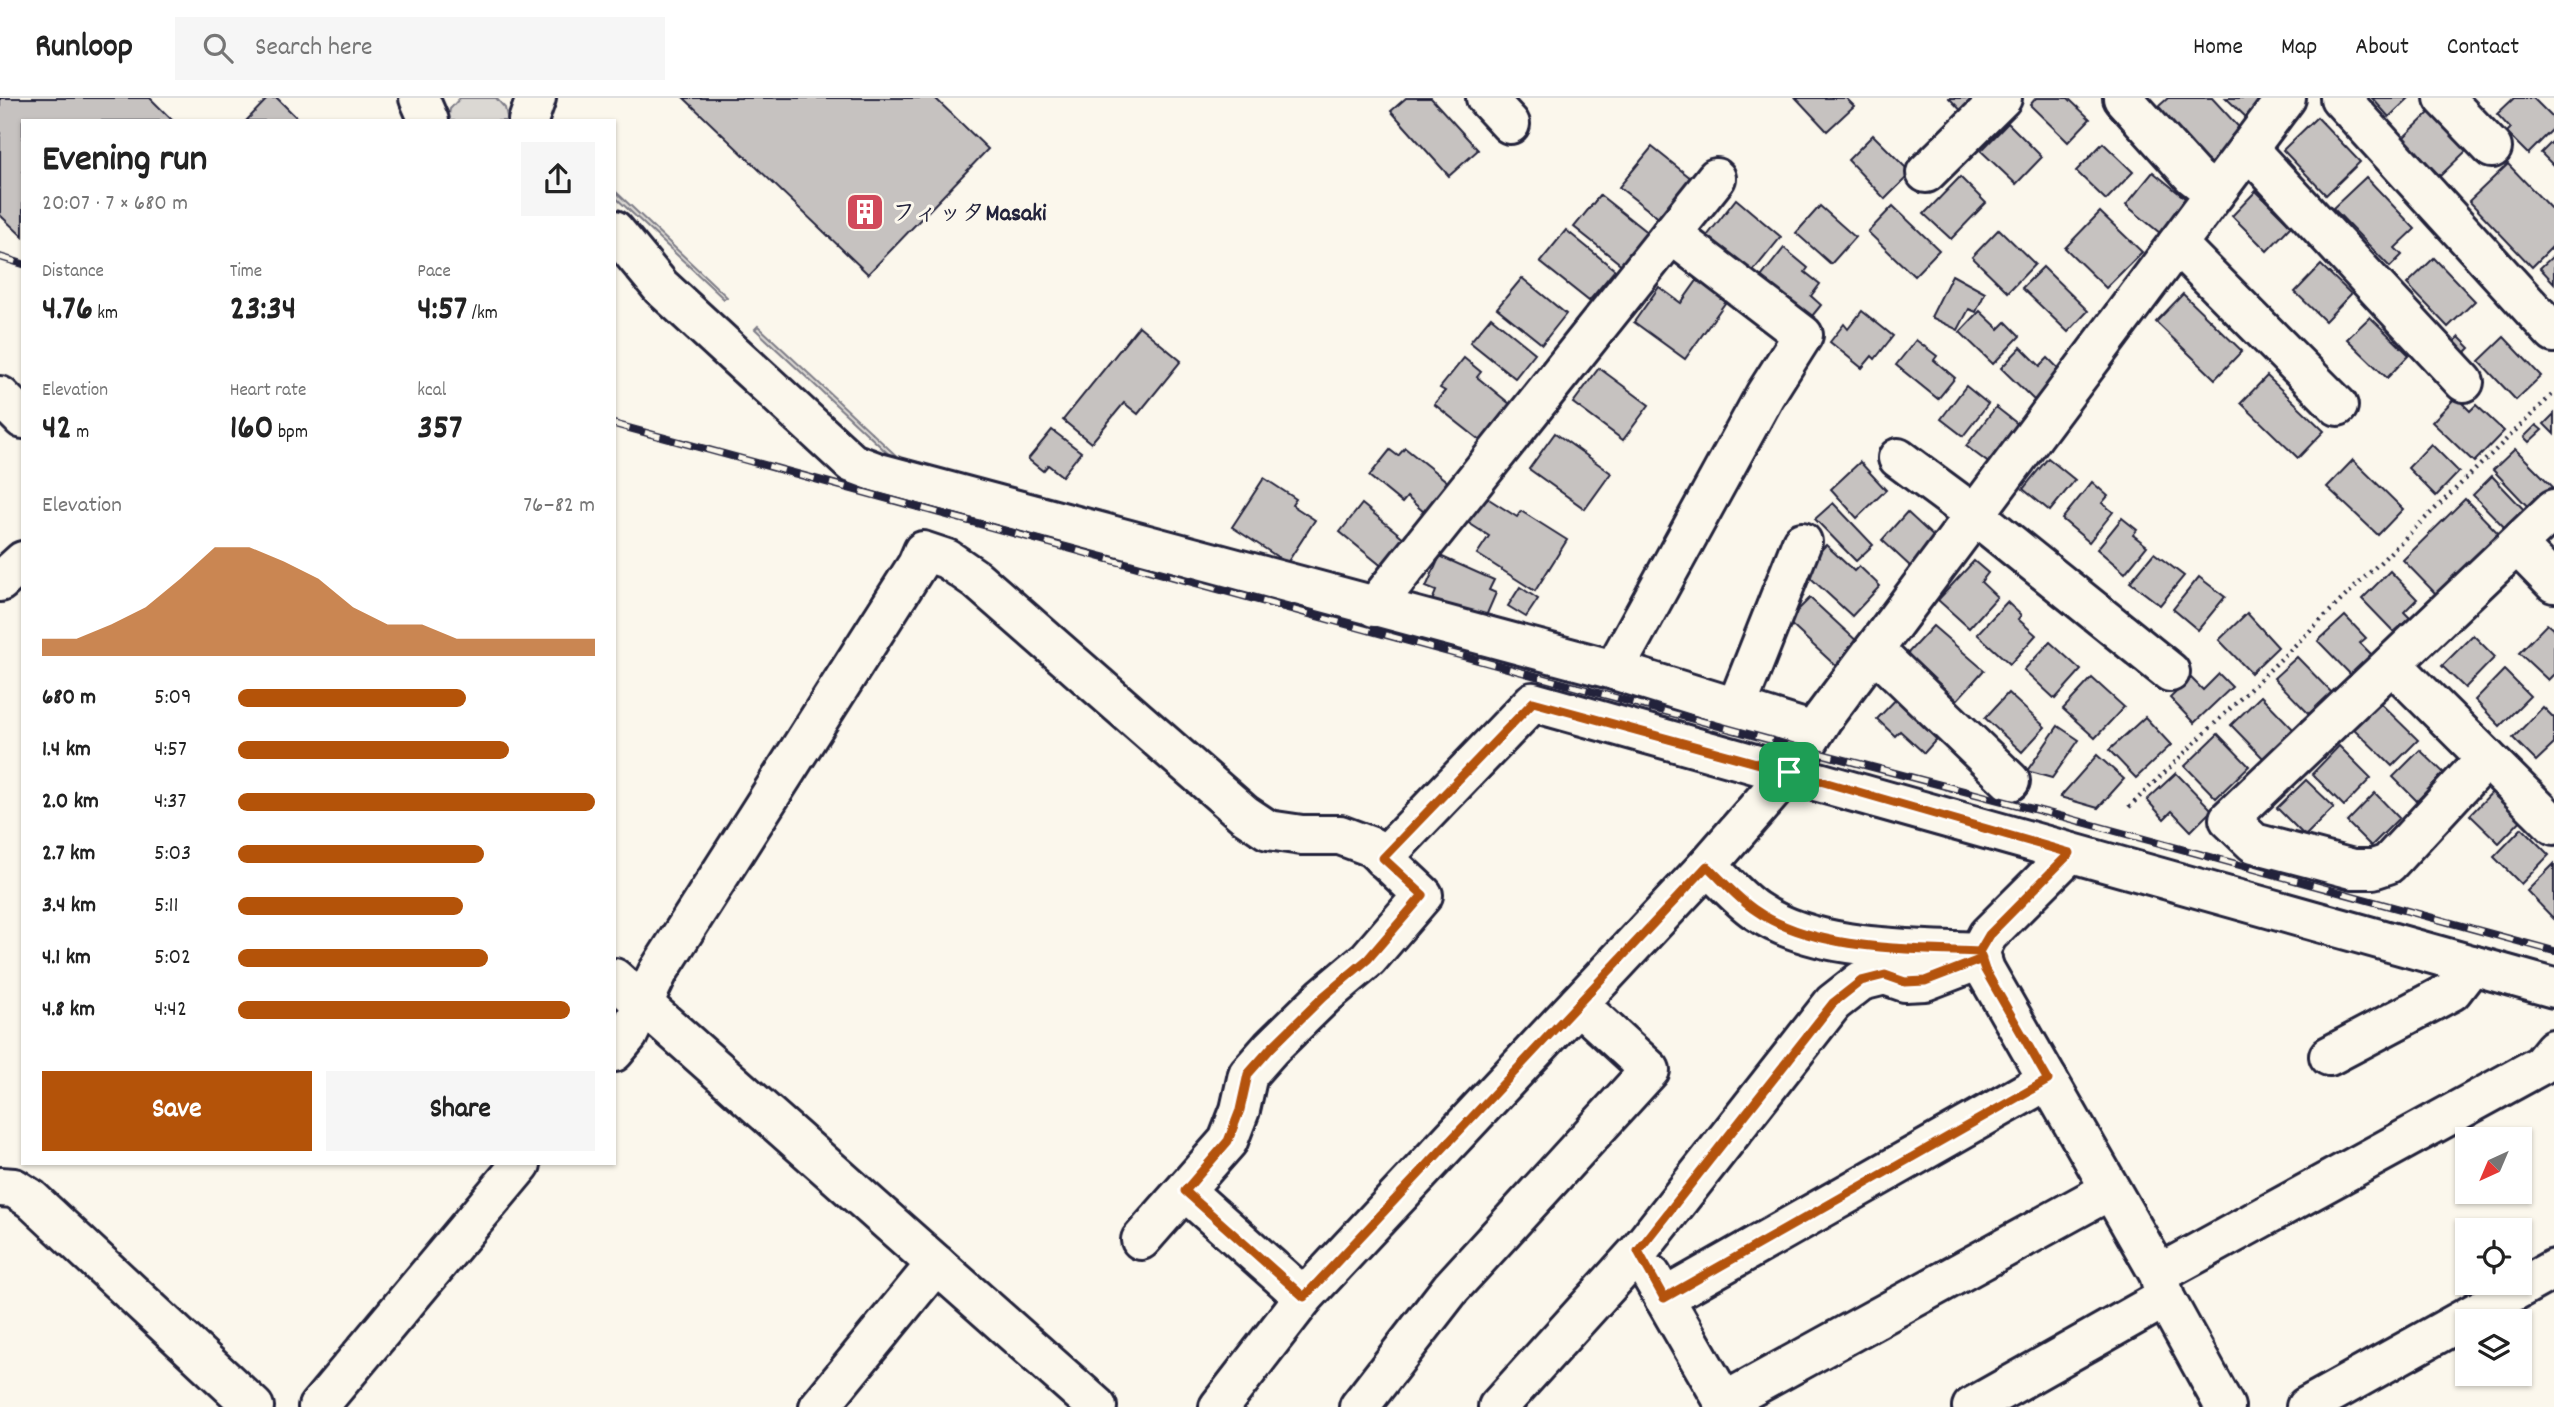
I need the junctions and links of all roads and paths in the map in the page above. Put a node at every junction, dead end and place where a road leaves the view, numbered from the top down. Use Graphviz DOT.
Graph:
graph roads {
  1 [pos="419,98"];
  2 [pos="437,98"];
  3 [pos="520,98"];
  4 [pos="536,98"];
  5 [pos="2002,98"];
  6 [pos="2123,98"];
  7 [pos="2286,98"];
  8 [pos="2340,98"];
  9 [pos="2444,98"];
  10 [pos="429,119"];
  11 [pos="431,119"];
  12 [pos="526,119"];
  13 [pos="528,119"];
  14 [pos="2492,148"];
  15 [pos="2248,149"];
  16 [pos="1926,173"];
  17 [pos="1716,178"];
  18 [pos="2215,193"];
  19 [pos="616,232"];
  20 [pos="1671,234"];
  21 [pos="2177,244"];
  22 [pos="616,258"];
  23 [pos="661,287"];
  24 [pos="2554,333"];
  25 [pos="2464,382"];
  26 [pos="2554,393"];
  27 [pos="0,396"];
  28 [pos="2338,406"];
  29 [pos="21,417"];
  30 [pos="1898,458"];
  31 [pos="2554,509"];
  32 [pos="1975,516"];
  33 [pos="1802,542"];
  34 [pos="2516,545"];
  35 [pos="21,563"];
  36 [pos="0,582"];
  37 [pos="2554,583"];
  38 [pos="1374,607"];
  39 [pos="1874,650"];
  40 [pos="2392,664"];
  41 [pos="1614,670"];
  42 [pos="2170,672"];
  43 [pos="1736,708"];
  44 [pos="1814,732"];
  45 [pos="2486,758"];
  46 [pos="1789,772"];
  47 [pos="2010,780"];
  48 [pos="2129,807"];
  49 [pos="2554,825"];
  50 [pos="2070,853"];
  51 [pos="1383,858"];
  52 [pos="1707,866"];
  53 [pos="1981,955"];
  54 [pos="2472,965"];
  55 [pos="616,980"];
  56 [pos="2554,988"];
  57 [pos="1578,1004"];
  58 [pos="643,1005"];
  59 [pos="2554,1049"];
  60 [pos="616,1050"];
  61 [pos="2329,1056"];
  62 [pos="2048,1080"];
  63 [pos="520,1165"];
  64 [pos="0,1187"];
  65 [pos="2110,1189"];
  66 [pos="1185,1191"];
  67 [pos="1141,1240"];
  68 [pos="1638,1251"];
  69 [pos="936,1264"];
  70 [pos="2554,1269"];
  71 [pos="2162,1286"];
  72 [pos="1304,1297"];
  73 [pos="1664,1298"];
  74 [pos="1726,1404"];
  75 [pos="254,1407"];
  76 [pos="318,1407"];
  77 [pos="820,1407"];
  78 [pos="1097,1407"];
  79 [pos="1219,1407"];
  80 [pos="1359,1407"];
  81 [pos="1498,1407"];
  82 [pos="1972,1407"];
  83 [pos="2225,1407"];
  84 [pos="2306,1407"];
  1 -- 10 [label="street"];
  2 -- 11 [label="street"];
  3 -- 12 [label="street"];
  4 -- 13 [label="street"];
  5 -- 16 [label="street"];
  6 -- 18 [label="street"];
  7 -- 15 [label="street"];
  8 -- 24 [label="street"];
  9 -- 14 [label="street"];
  15 -- 18 [label="street"];
  15 -- 25 [label="street"];
  17 -- 20 [label="street"];
  18 -- 21 [label="street"];
  19 -- 23 [label="street"];
  20 -- 38 [label="street"];
  20 -- 41 [label="street"];
  21 -- 28 [label="street"];
  21 -- 32 [label="street"];
  22 -- 23 [label="street"];
  23 -- 38 [label="street"];
  26 -- 48 [label="path"];
  27 -- 29 [label="street"];
  30 -- 32 [label="street"];
  31 -- 34 [label="street"];
  32 -- 39 [label="street"];
  32 -- 42 [label="street"];
  33 -- 43 [label="street"];
  34 -- 37 [label="street"];
  34 -- 40 [label="street"];
  35 -- 36 [label="street"];
  38 -- 41 [label="street"];
  39 -- 44 [label="street"];
  39 -- 47 [label="street"];
  40 -- 45 [label="street"];
  40 -- 45 [label="street"];
  41 -- 43 [label="street"];
  43 -- 44 [label="street"];
  44 -- 46 [label="street"];
  45 -- 49 [label="street"];
  46 -- 50 [label="street"];
  46 -- 51 [label="street"];
  46 -- 52 [label="street"];
  50 -- 53 [label="street"];
  50 -- 54 [label="street"];
  51 -- 58 [label="street"];
  51 -- 66 [label="street"];
  52 -- 53 [label="street"];
  52 -- 57 [label="street"];
  53 -- 62 [label="street"];
  53 -- 68 [label="street"];
  54 -- 56 [label="street"];
  54 -- 61 [label="street"];
  55 -- 58 [label="street"];
  57 -- 72 [label="street"];
  57 -- 80 [label="street"];
  58 -- 60 [label="street"];
  58 -- 69 [label="street"];
  59 -- 71 [label="street"];
  62 -- 65 [label="street"];
  62 -- 73 [label="street"];
  63 -- 76 [label="street"];
  64 -- 75 [label="street"];
  65 -- 71 [label="street"];
  65 -- 74 [label="street"];
  66 -- 67 [label="street"];
  66 -- 72 [label="street"];
  68 -- 73 [label="street"];
  68 -- 81 [label="street"];
  69 -- 77 [label="street"];
  69 -- 78 [label="street"];
  70 -- 84 [label="street"];
  71 -- 82 [label="street"];
  71 -- 83 [label="street"];
  72 -- 79 [label="street"];
  73 -- 74 [label="street"];
}
